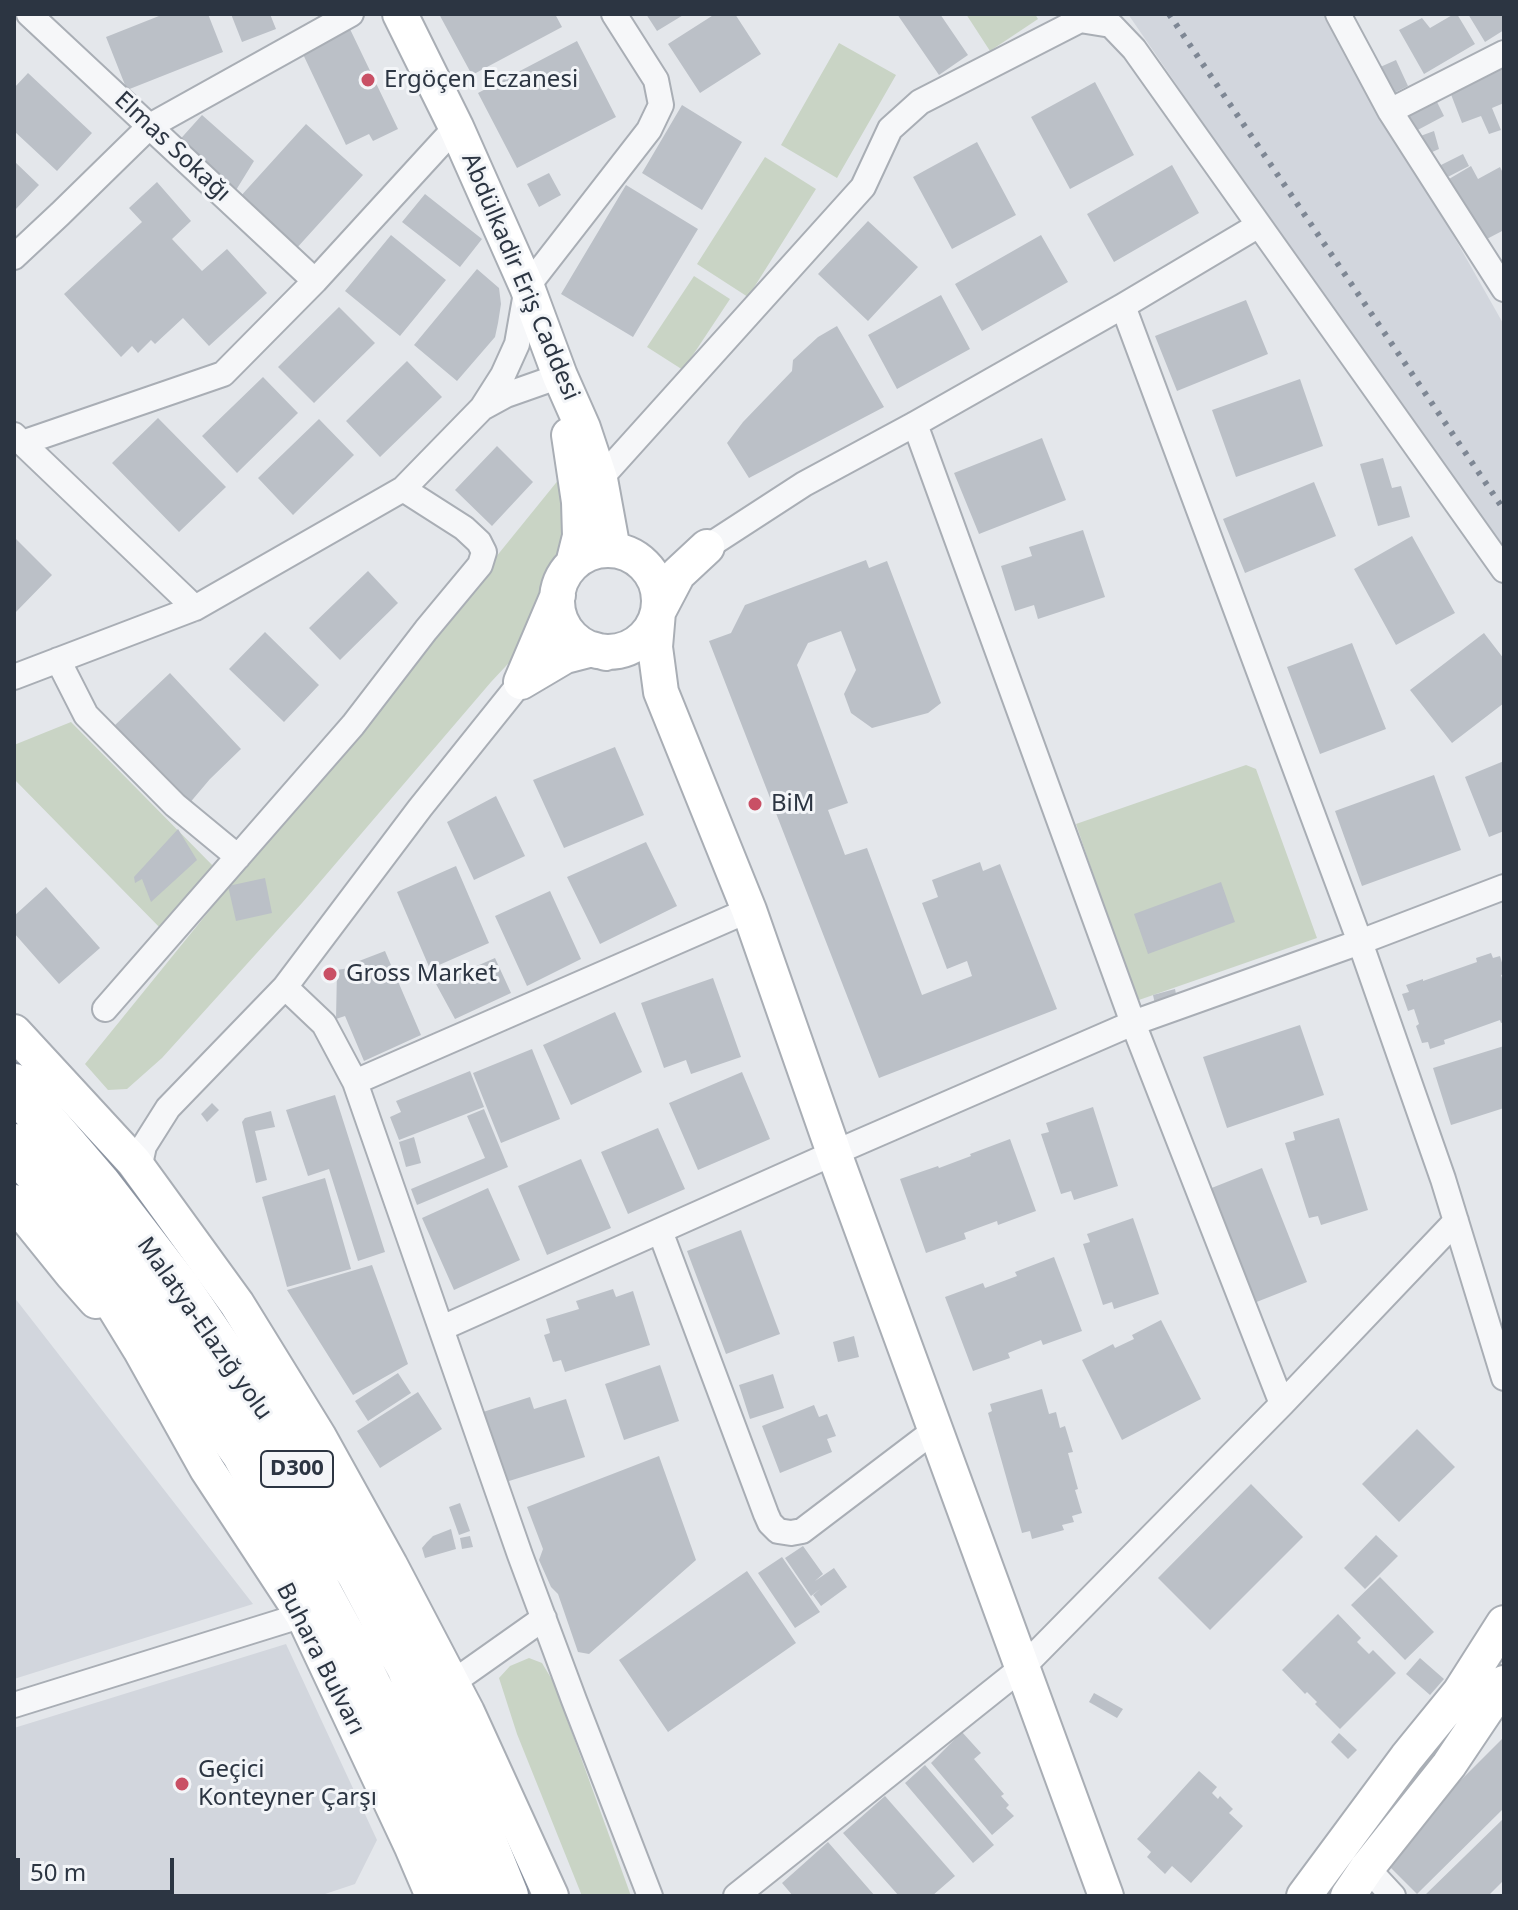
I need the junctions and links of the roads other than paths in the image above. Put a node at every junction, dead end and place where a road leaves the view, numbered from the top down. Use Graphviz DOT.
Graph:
graph roads {
  1 [pos="29,14"];
  2 [pos="351,14"];
  3 [pos="400,14"];
  4 [pos="614,14"];
  5 [pos="1338,14"];
  6 [pos="1504,53"];
  7 [pos="1390,111"];
  8 [pos="150,126"];
  9 [pos="456,127"];
  10 [pos="1259,225"];
  11 [pos="14,257"];
  12 [pos="315,281"];
  13 [pos="527,287"];
  14 [pos="1504,289"];
  15 [pos="1123,306"];
  16 [pos="560,376"];
  17 [pos="482,408"];
  18 [pos="915,424"];
  19 [pos="18,439"];
  20 [pos="600,479"];
  21 [pos="403,489"];
  22 [pos="707,547"];
  23 [pos="622,552"];
  24 [pos="573,564"];
  25 [pos="1504,570"];
  26 [pos="558,595"];
  27 [pos="195,608"];
  28 [pos="658,612"];
  29 [pos="592,649"];
  30 [pos="58,660"];
  31 [pos="14,677"];
  32 [pos="521,682"];
  33 [pos="661,692"];
  34 [pos="238,857"];
  35 [pos="1504,887"];
  36 [pos="749,910"];
  37 [pos="1360,942"];
  38 [pos="285,987"];
  39 [pos="105,1009"];
  40 [pos="1133,1023"];
  41 [pos="14,1032"];
  42 [pos="355,1082"];
  43 [pos="14,1086"];
  44 [pos="17,1149"];
  45 [pos="834,1153"];
  46 [pos="139,1169"];
  47 [pos="14,1202"];
  48 [pos="1456,1221"];
  49 [pos="660,1231"];
  50 [pos="442,1328"];
  51 [pos="140,1349"];
  52 [pos="1504,1378"];
  53 [pos="1282,1404"];
  54 [pos="935,1430"];
  55 [pos="303,1615"];
  56 [pos="544,1618"];
  57 [pos="1504,1623"];
  58 [pos="1023,1667"];
  59 [pos="452,1683"];
  60 [pos="1504,1683"];
  61 [pos="14,1705"];
  62 [pos="1367,1868"];
  63 [pos="1100,1881"];
  64 [pos="433,1896"];
  65 [pos="463,1896"];
  66 [pos="506,1896"];
  67 [pos="551,1896"];
  68 [pos="650,1896"];
  69 [pos="736,1896"];
  70 [pos="1128,1896"];
  71 [pos="1304,1896"];
  72 [pos="1348,1896"];
  73 [pos="1393,1896"];
  1 -- 8 [label="street, Elmas Sokağı"];
  2 -- 8 [label="street"];
  3 -- 9 [label="main road, Abdülkadir Eriş Caddesi"];
  4 -- 13 [label="street"];
  5 -- 7 [label="street"];
  6 -- 7 [label="street"];
  7 -- 14 [label="street"];
  8 -- 11 [label="street"];
  8 -- 12 [label="street, Elmas Sokağı"];
  9 -- 12 [label="street"];
  9 -- 13 [label="main road, Abdülkadir Eriş Caddesi"];
  10 -- 15 [label="street"];
  10 -- 20 [label="street"];
  10 -- 25 [label="street"];
  12 -- 19 [label="street"];
  13 -- 16 [label="main road, Abdülkadir Eriş Caddesi"];
  13 -- 17 [label="street"];
  15 -- 18 [label="street"];
  15 -- 37 [label="street"];
  16 -- 17 [label="street"];
  16 -- 20 [label="main road, Abdülkadir Eriş Caddesi"];
  16 -- 24 [label="main road"];
  17 -- 21 [label="street"];
  18 -- 22 [label="street"];
  18 -- 40 [label="street"];
  19 -- 27 [label="street"];
  20 -- 23 [label="main road, Abdülkadir Eriş Caddesi"];
  21 -- 27 [label="street"];
  21 -- 34 [label="street"];
  22 -- 23 [label="main road"];
  22 -- 28 [label="main road"];
  23 -- 24 [label="main road"];
  23 -- 28 [label="main road"];
  24 -- 26 [label="main road"];
  26 -- 29 [label="main road"];
  26 -- 32 [label="main road"];
  27 -- 30 [label="street"];
  28 -- 29 [label="main road"];
  28 -- 33 [label="main road"];
  29 -- 32 [label="main road"];
  29 -- 33 [label="main road"];
  30 -- 31 [label="street"];
  30 -- 34 [label="street"];
  32 -- 38 [label="street"];
  33 -- 36 [label="main road"];
  34 -- 39 [label="street"];
  35 -- 37 [label="street"];
  36 -- 42 [label="street"];
  36 -- 45 [label="main road"];
  37 -- 40 [label="street"];
  37 -- 48 [label="street"];
  38 -- 42 [label="street"];
  38 -- 46 [label="street"];
  40 -- 45 [label="street"];
  40 -- 53 [label="street"];
  41 -- 46 [label="main road"];
  42 -- 50 [label="street"];
  43 -- 66 [label="highway, Malatya-Elazığ yolu / D300"];
  44 -- 51 [label="main road"];
  44 -- 65 [label="highway, Malatya-Elazığ yolu / D300"];
  45 -- 49 [label="street"];
  45 -- 54 [label="main road"];
  46 -- 59 [label="main road"];
  47 -- 51 [label="main road"];
  48 -- 52 [label="street"];
  48 -- 53 [label="street"];
  49 -- 50 [label="street"];
  49 -- 54 [label="street"];
  50 -- 56 [label="street"];
  51 -- 55 [label="main road, Buhara Bulvarı"];
  53 -- 58 [label="street"];
  54 -- 58 [label="main road"];
  55 -- 61 [label="street"];
  55 -- 64 [label="main road, Buhara Bulvarı"];
  56 -- 59 [label="street"];
  56 -- 68 [label="street"];
  57 -- 71 [label="main road"];
  58 -- 63 [label="main road"];
  58 -- 69 [label="street"];
  59 -- 67 [label="main road"];
  60 -- 62 [label="main road"];
  62 -- 72 [label="main road"];
  62 -- 73 [label="street"];
  63 -- 70 [label="main road"];
}
